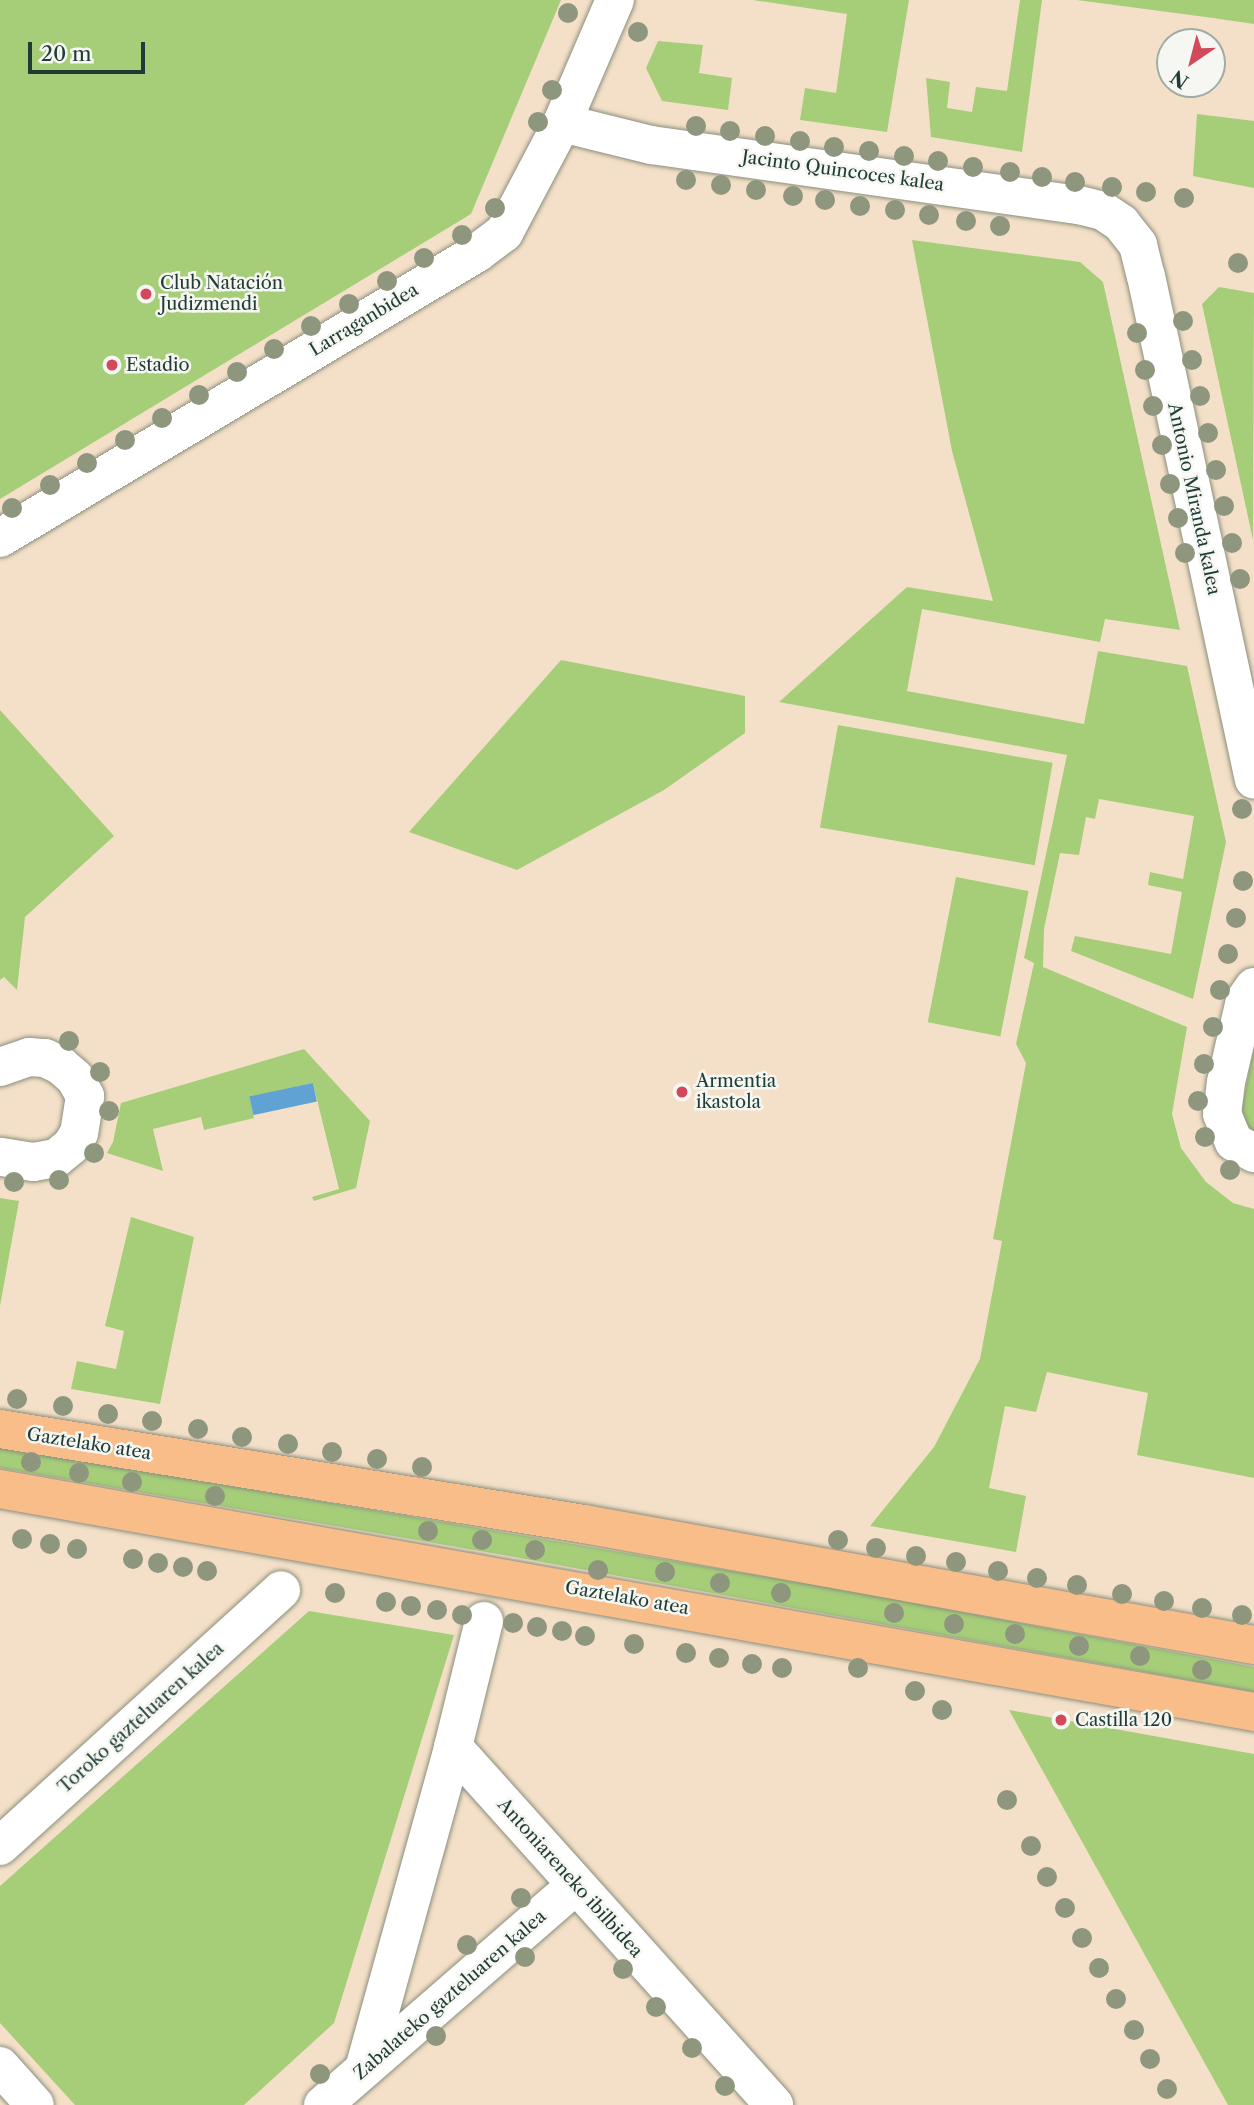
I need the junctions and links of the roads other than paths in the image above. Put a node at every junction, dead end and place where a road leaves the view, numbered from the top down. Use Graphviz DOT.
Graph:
graph roads {
  1 [pos="615,0"];
  2 [pos="562,124"];
  3 [pos="1121,223"];
  4 [pos="0,538"];
  5 [pos="1254,780"];
  6 [pos="1254,987"];
  7 [pos="0,1067"];
  8 [pos="1254,1153"];
  9 [pos="0,1157"];
  10 [pos="0,1429"];
  11 [pos="0,1489"];
  12 [pos="281,1590"];
  13 [pos="484,1621"];
  14 [pos="1254,1645"];
  15 [pos="1254,1712"];
  16 [pos="453,1747"];
  17 [pos="0,1846"];
  18 [pos="576,1885"];
  19 [pos="0,2066"];
  20 [pos="364,2069"];
  21 [pos="35,2105"];
  22 [pos="323,2105"];
  23 [pos="774,2105"];
  1 -- 2 [label="street, Larraganbidea"];
  2 -- 3 [label="street, Jacinto Quincoces kalea"];
  2 -- 4 [label="street, Larraganbidea"];
  3 -- 5 [label="street, Antonio Miranda kalea"];
  6 -- 8 [label="street"];
  7 -- 9 [label="street"];
  10 -- 14 [label="main road, Gaztelako atea"];
  11 -- 15 [label="main road, Gaztelako atea"];
  12 -- 17 [label="street, Toroko gazteluaren kalea"];
  13 -- 16 [label="street"];
  16 -- 18 [label="street, Antoniareneko ibilbidea"];
  16 -- 20 [label="street"];
  18 -- 20 [label="street, Zabalateko gazteluaren kalea"];
  18 -- 23 [label="street, Antoniareneko ibilbidea"];
  19 -- 21 [label="street"];
  20 -- 22 [label="street, Zabalateko gazteluaren kalea"];
}
